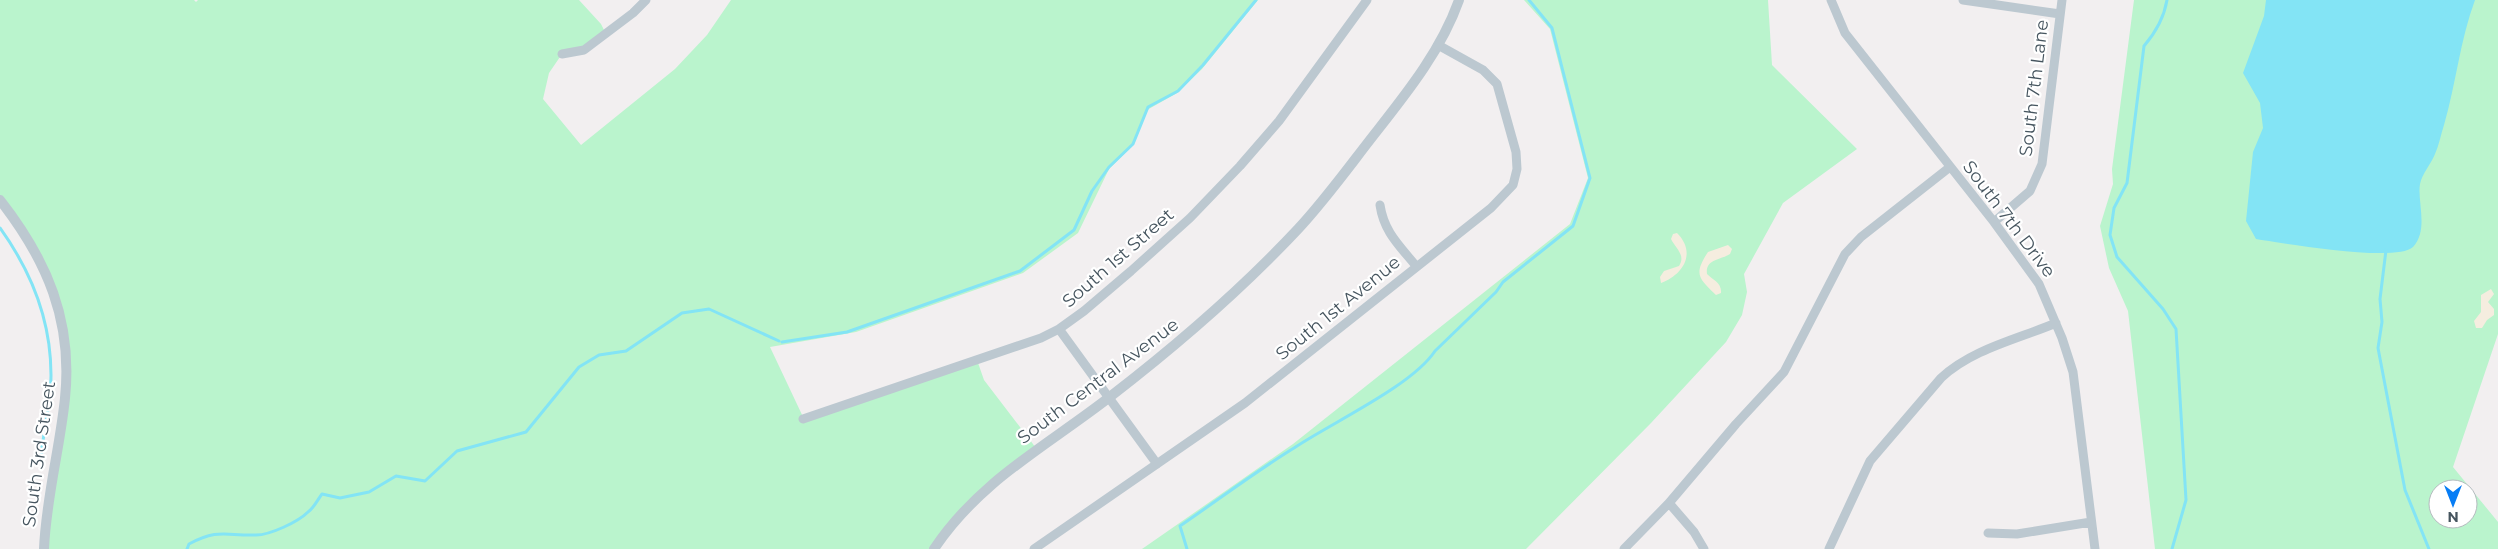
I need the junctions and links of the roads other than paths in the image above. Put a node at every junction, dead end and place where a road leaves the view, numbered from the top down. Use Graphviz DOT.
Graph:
graph roads {
  1 [pos="646,0"];
  2 [pos="1367,0"];
  3 [pos="1460,0"];
  4 [pos="1831,0"];
  5 [pos="1963,0"];
  6 [pos="2062,0"];
  7 [pos="2060,14"];
  8 [pos="1438,45"];
  9 [pos="562,54"];
  10 [pos="1950,167"];
  11 [pos="0,200"];
  12 [pos="1380,205"];
  13 [pos="1994,222"];
  14 [pos="1416,266"];
  15 [pos="2056,323"];
  16 [pos="1059,329"];
  17 [pos="1109,398"];
  18 [pos="804,419"];
  19 [pos="1157,464"];
  20 [pos="1669,503"];
  21 [pos="2091,522"];
  22 [pos="1988,533"];
  23 [pos="44,549"];
  24 [pos="934,549"];
  25 [pos="1034,549"];
  26 [pos="1624,549"];
  27 [pos="1704,549"];
  28 [pos="1830,549"];
  29 [pos="2095,549"];
  1 -- 9 [label="street"];
  2 -- 16 [label="street, South 1st Street"];
  3 -- 8 [label="street, South Central Avenue"];
  4 -- 10 [label="street, South 7th Drive"];
  5 -- 7 [label="street"];
  6 -- 7 [label="street, South 7th Lane"];
  7 -- 13 [label="street, South 7th Lane"];
  8 -- 14 [label="street, South 1st Avenue"];
  8 -- 17 [label="street, South Central Avenue"];
  10 -- 13 [label="street, South 7th Drive"];
  10 -- 20 [label="street"];
  11 -- 23 [label="street, South 3rd Street"];
  12 -- 14 [label="street"];
  13 -- 15 [label="street, South 7th Drive"];
  14 -- 19 [label="street, South 1st Avenue"];
  15 -- 21 [label="street, South 7th Drive"];
  15 -- 28 [label="street"];
  16 -- 17 [label="street"];
  16 -- 18 [label="street, South 1st Street"];
  17 -- 19 [label="street"];
  17 -- 24 [label="street, South Central Avenue"];
  19 -- 25 [label="street, South 1st Avenue"];
  20 -- 26 [label="street"];
  20 -- 27 [label="street"];
  21 -- 22 [label="street"];
  21 -- 29 [label="street, South 7th Drive"];
}
